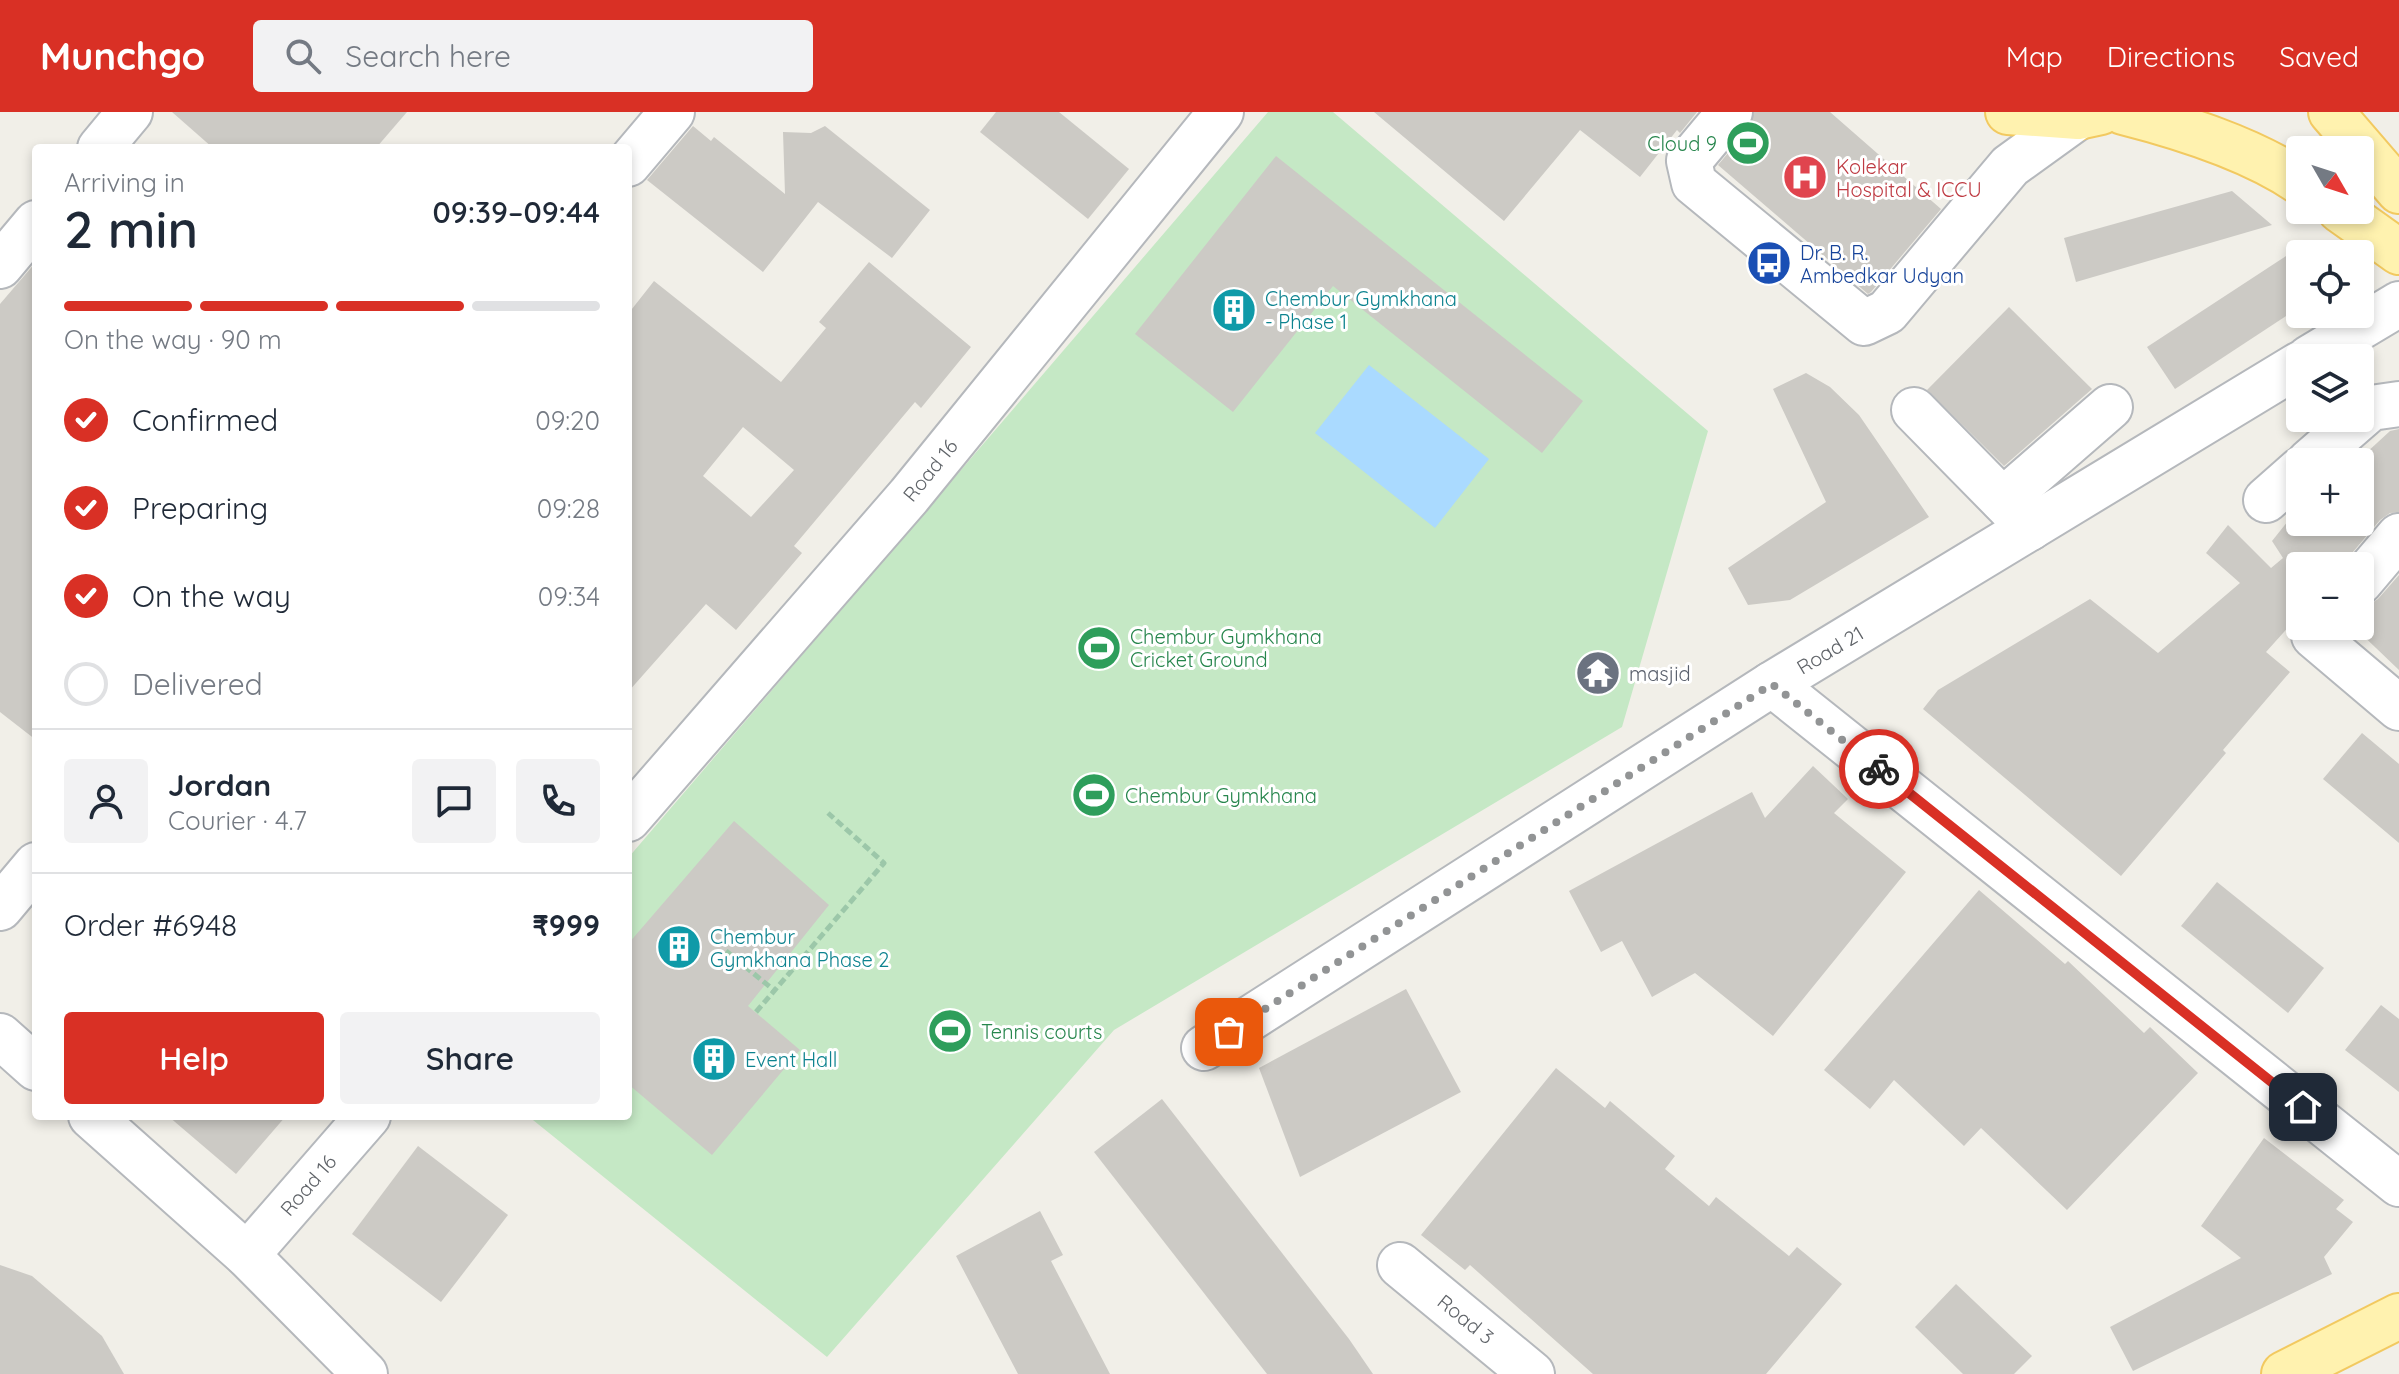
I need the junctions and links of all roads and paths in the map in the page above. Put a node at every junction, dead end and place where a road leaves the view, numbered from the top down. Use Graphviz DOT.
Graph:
graph roads {
  1 [pos="130,112"];
  2 [pos="672,112"];
  3 [pos="1221,112"];
  4 [pos="1730,112"];
  5 [pos="2008,112"];
  6 [pos="2123,112"];
  7 [pos="2331,112"];
  8 [pos="2089,115"];
  9 [pos="103,144"];
  10 [pos="632,159"];
  11 [pos="2286,172"];
  12 [pos="2399,191"];
  13 [pos="2360,224"];
  14 [pos="32,228"];
  15 [pos="2399,252"];
  16 [pos="0,266"];
  17 [pos="2399,304"];
  18 [pos="2332,344"];
  19 [pos="2286,372"];
  20 [pos="2399,404"];
  21 [pos="1914,410"];
  22 [pos="2325,448"];
  23 [pos="2124,470"];
  24 [pos="2286,482"];
  25 [pos="2266,500"];
  26 [pos="2017,514"];
  27 [pos="2399,536"];
  28 [pos="2374,565"];
  29 [pos="2319,640"];
  30 [pos="1772,684"];
  31 [pos="2399,708"];
  32 [pos="828,813"];
  33 [pos="632,814"];
  34 [pos="32,870"];
  35 [pos="0,908"];
  36 [pos="726,951"];
  37 [pos="775,991"];
  38 [pos="756,1012"];
  39 [pos="0,1036"];
  40 [pos="1204,1048"];
  41 [pos="32,1064"];
  42 [pos="95,1120"];
  43 [pos="365,1120"];
  44 [pos="2399,1184"];
  45 [pos="247,1255"];
  46 [pos="1400,1265"];
  47 [pos="2399,1316"];
  48 [pos="365,1374"];
  49 [pos="1532,1374"];
  50 [pos="2284,1374"];
  1 -- 9 [label="street"];
  2 -- 10 [label="street"];
  3 -- 33 [label="street, Road 16"];
  4 -- 8 [label="street"];
  5 -- 8 [label="main road"];
  6 -- 11 [label="main road"];
  7 -- 12 [label="main road"];
  13 -- 15 [label="main road"];
  14 -- 16 [label="street"];
  17 -- 18 [label="street"];
  19 -- 23 [label="street, Road 21"];
  20 -- 22 [label="street"];
  21 -- 26 [label="street"];
  23 -- 26 [label="street, Road 21"];
  23 -- 26 [label="street"];
  24 -- 25 [label="street"];
  26 -- 30 [label="street, Road 21"];
  27 -- 28 [label="street"];
  29 -- 31 [label="street"];
  30 -- 40 [label="street, Road 21"];
  30 -- 44 [label="street"];
  32 -- 37 [label="path"];
  34 -- 35 [label="street"];
  36 -- 37 [label="path"];
  37 -- 38 [label="path"];
  39 -- 41 [label="street"];
  42 -- 45 [label="street"];
  43 -- 45 [label="street, Road 16"];
  45 -- 48 [label="street"];
  46 -- 49 [label="street, Road 3"];
  47 -- 50 [label="main road"];
}
